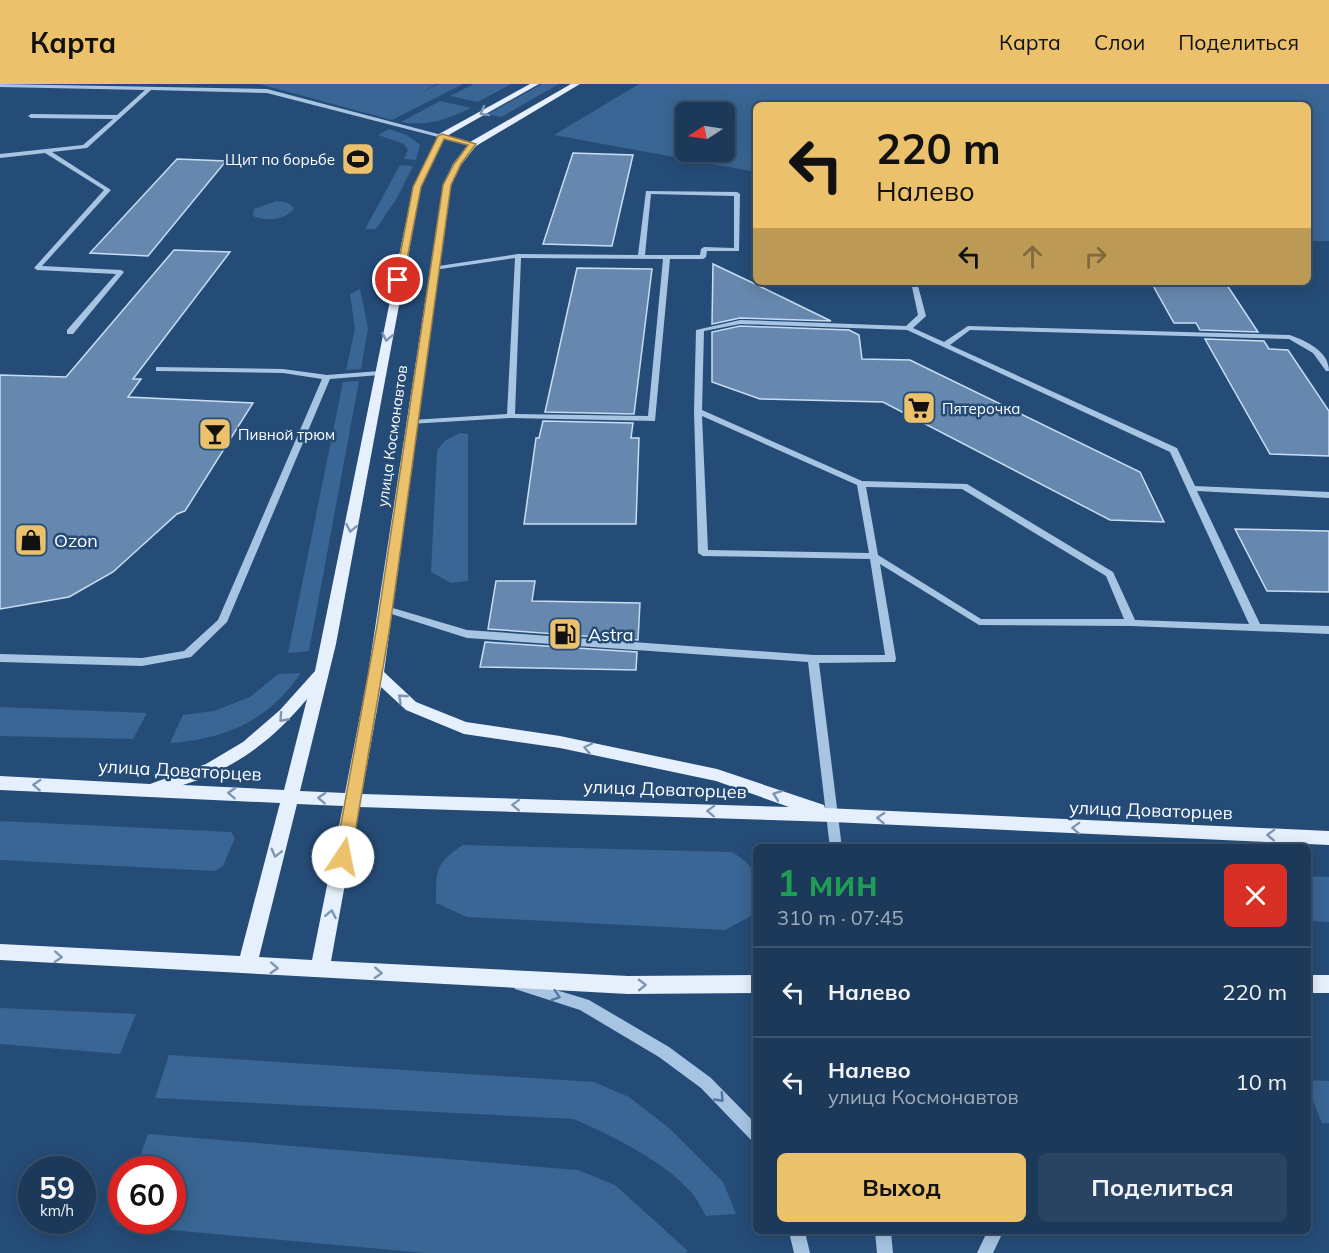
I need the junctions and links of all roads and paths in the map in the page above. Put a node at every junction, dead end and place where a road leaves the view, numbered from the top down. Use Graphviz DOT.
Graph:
graph roads {
  1 [pos="535,84"];
  2 [pos="576,84"];
  3 [pos="0,85"];
  4 [pos="150,88"];
  5 [pos="31,116"];
  6 [pos="117,117"];
  7 [pos="442,136"];
  8 [pos="473,144"];
  9 [pos="46,151"];
  10 [pos="0,156"];
  11 [pos="518,256"];
  12 [pos="641,257"];
  13 [pos="667,257"];
  14 [pos="434,268"];
  15 [pos="915,285"];
  16 [pos="908,328"];
  17 [pos="69,332"];
  18 [pos="945,345"];
  19 [pos="159,369"];
  20 [pos="1329,369"];
  21 [pos="380,373"];
  22 [pos="327,378"];
  23 [pos="698,411"];
  24 [pos="511,416"];
  25 [pos="412,422"];
  26 [pos="861,484"];
  27 [pos="1191,488"];
  28 [pos="1329,495"];
  29 [pos="874,556"];
  30 [pos="386,609"];
  31 [pos="1131,623"];
  32 [pos="1256,627"];
  33 [pos="1329,630"];
  34 [pos="0,658"];
  35 [pos="813,659"];
  36 [pos="321,673"];
  37 [pos="376,674"];
  38 [pos="0,783"];
  39 [pos="148,790"];
  40 [pos="290,796"];
  41 [pos="353,800"];
  42 [pos="832,815"];
  43 [pos="1329,838"];
  44 [pos="836,844"];
  45 [pos="0,952"];
  46 [pos="247,966"];
  47 [pos="320,970"];
  48 [pos="500,979"];
  49 [pos="753,984"];
  50 [pos="1311,984"];
  51 [pos="1329,984"];
  52 [pos="753,1132"];
  53 [pos="797,1234"];
  54 [pos="883,1234"];
  55 [pos="994,1234"];
  56 [pos="802,1253"];
  57 [pos="885,1253"];
  58 [pos="985,1253"];
  1 -- 7 [label="main road, one-way"];
  2 -- 8 [label="main road, улица Космонавтов"];
  3 -- 4 [label="street"];
  4 -- 6 [label="street"];
  4 -- 7 [label="street"];
  5 -- 6 [label="street"];
  6 -- 9 [label="street"];
  7 -- 8 [label="street"];
  7 -- 21 [label="main road, улица Космонавтов, one-way"];
  8 -- 14 [label="main road, улица Космонавтов"];
  9 -- 10 [label="street"];
  9 -- 17 [label="street"];
  11 -- 12 [label="street"];
  11 -- 14 [label="street"];
  11 -- 24 [label="street"];
  12 -- 13 [label="street"];
  12 -- 13 [label="street"];
  13 -- 24 [label="street"];
  14 -- 25 [label="main road, улица Космонавтов"];
  15 -- 16 [label="street"];
  16 -- 18 [label="street"];
  16 -- 23 [label="street"];
  18 -- 20 [label="street"];
  18 -- 27 [label="street"];
  19 -- 22 [label="street"];
  21 -- 22 [label="street"];
  21 -- 36 [label="main road, улица Космонавтов, one-way"];
  22 -- 34 [label="street"];
  23 -- 26 [label="street"];
  23 -- 29 [label="street"];
  24 -- 25 [label="street"];
  25 -- 30 [label="main road, улица Космонавтов"];
  26 -- 29 [label="street"];
  26 -- 31 [label="street"];
  27 -- 28 [label="street"];
  27 -- 32 [label="street"];
  29 -- 31 [label="street"];
  29 -- 35 [label="street"];
  30 -- 35 [label="street"];
  30 -- 37 [label="main road, улица Космонавтов"];
  31 -- 32 [label="street"];
  32 -- 33 [label="street"];
  35 -- 42 [label="street"];
  36 -- 39 [label="main road, one-way"];
  36 -- 40 [label="main road, улица Космонавтов"];
  37 -- 41 [label="main road, улица Космонавтов"];
  42 -- 37 [label="main road, one-way"];
  39 -- 38 [label="main road, улица Доваторцев, one-way"];
  40 -- 39 [label="main road, улица Доваторцев, one-way"];
  41 -- 40 [label="main road, улица Доваторцев, one-way"];
  40 -- 46 [label="main road, улица Космонавтов, one-way"];
  42 -- 41 [label="main road, улица Доваторцев, one-way"];
  47 -- 41 [label="main road, улица Космонавтов, one-way"];
  43 -- 42 [label="main road, улица Доваторцев, one-way"];
  42 -- 44 [label="street"];
  45 -- 46 [label="main road, one-way"];
  46 -- 47 [label="main road, one-way"];
  47 -- 48 [label="main road, one-way"];
  48 -- 49 [label="main road, one-way"];
  48 -- 52 [label="street, one-way"];
  50 -- 51 [label="main road"];
  53 -- 56 [label="street"];
  54 -- 57 [label="street"];
  55 -- 58 [label="street"];
}
